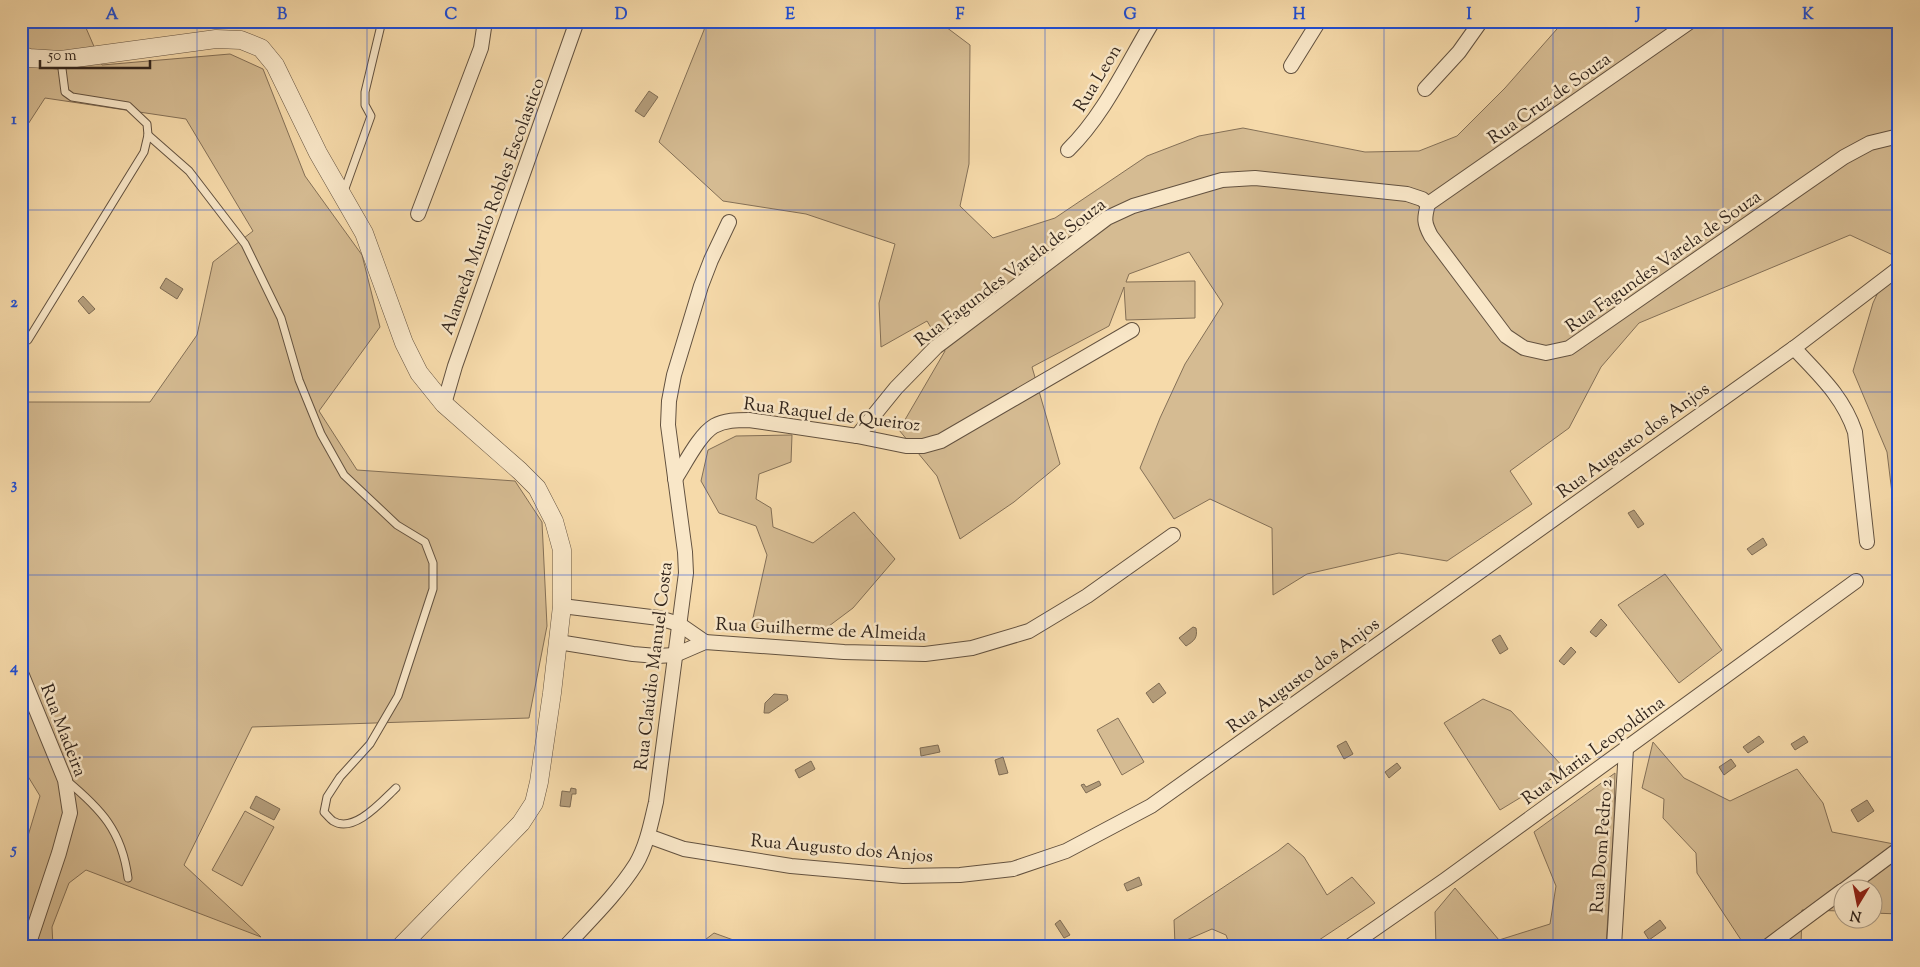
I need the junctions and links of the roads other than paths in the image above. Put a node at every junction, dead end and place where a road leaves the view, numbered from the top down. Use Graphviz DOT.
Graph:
graph roads {
  1 [pos="382,21"];
  2 [pos="485,21"];
  3 [pos="577,21"];
  4 [pos="1153,21"];
  5 [pos="1318,21"];
  6 [pos="1481,21"];
  7 [pos="1691,21"];
  8 [pos="21,55"];
  9 [pos="61,60"];
  10 [pos="1291,66"];
  11 [pos="1425,89"];
  12 [pos="148,135"];
  13 [pos="1899,136"];
  14 [pos="1068,150"];
  15 [pos="342,196"];
  16 [pos="1428,204"];
  17 [pos="418,214"];
  18 [pos="729,222"];
  19 [pos="1899,268"];
  20 [pos="1132,330"];
  21 [pos="28,340"];
  22 [pos="1794,348"];
  23 [pos="444,404"];
  24 [pos="857,436"];
  25 [pos="675,479"];
  26 [pos="1173,535"];
  27 [pos="1867,542"];
  28 [pos="1856,581"];
  29 [pos="562,606"];
  30 [pos="679,624"];
  31 [pos="558,642"];
  32 [pos="705,642"];
  33 [pos="675,655"];
  34 [pos="21,673"];
  35 [pos="1626,749"];
  36 [pos="65,780"];
  37 [pos="396,788"];
  38 [pos="648,836"];
  39 [pos="1899,849"];
  40 [pos="128,878"];
  41 [pos="1857,880"];
  42 [pos="1832,898"];
  43 [pos="28,946"];
  44 [pos="401,946"];
  45 [pos="566,946"];
  46 [pos="1350,946"];
  47 [pos="1614,946"];
  48 [pos="1768,946"];
  1 -- 15 [label="lane"];
  2 -- 17 [label="street"];
  3 -- 23 [label="street, Alameda Murilo Robles Escolastico"];
  4 -- 14 [label="street, Rua Leon"];
  5 -- 10 [label="street"];
  6 -- 11 [label="street"];
  7 -- 16 [label="street, Rua Cruz de Souza"];
  8 -- 9 [label="street"];
  9 -- 12 [label="lane"];
  9 -- 15 [label="street"];
  12 -- 21 [label="lane"];
  12 -- 37 [label="lane"];
  13 -- 16 [label="street, Rua Fagundes Varela de Souza"];
  15 -- 23 [label="street"];
  16 -- 24 [label="street, Rua Fagundes Varela de Souza"];
  18 -- 25 [label="street, Rua Claúdio Manuel Costa"];
  19 -- 22 [label="street, Rua Augusto dos Anjos"];
  20 -- 24 [label="street, Rua Raquel de Queiroz"];
  22 -- 27 [label="street"];
  22 -- 38 [label="street, Rua Augusto dos Anjos"];
  23 -- 29 [label="street"];
  24 -- 25 [label="street, Rua Raquel de Queiroz"];
  25 -- 30 [label="street, Rua Claúdio Manuel Costa"];
  26 -- 32 [label="street, Rua Guilherme de Almeida"];
  28 -- 35 [label="street, Rua Maria Leopoldina"];
  29 -- 30 [label="street"];
  29 -- 31 [label="street"];
  30 -- 32 [label="street, Rua Guilherme de Almeida"];
  30 -- 33 [label="street, Rua Claúdio Manuel Costa"];
  31 -- 33 [label="street"];
  31 -- 44 [label="street"];
  32 -- 33 [label="street, Rua Guilherme de Almeida"];
  33 -- 38 [label="street, Rua Claúdio Manuel Costa"];
  34 -- 36 [label="street, Rua Madeira"];
  35 -- 46 [label="street, Rua Maria Leopoldina"];
  35 -- 47 [label="street, Rua Dom Pedro 2"];
  36 -- 40 [label="lane"];
  36 -- 43 [label="street, Rua Madeira"];
  38 -- 45 [label="street, Rua Claúdio Manuel Costa"];
  39 -- 41 [label="street"];
  42 -- 48 [label="street"];
}
